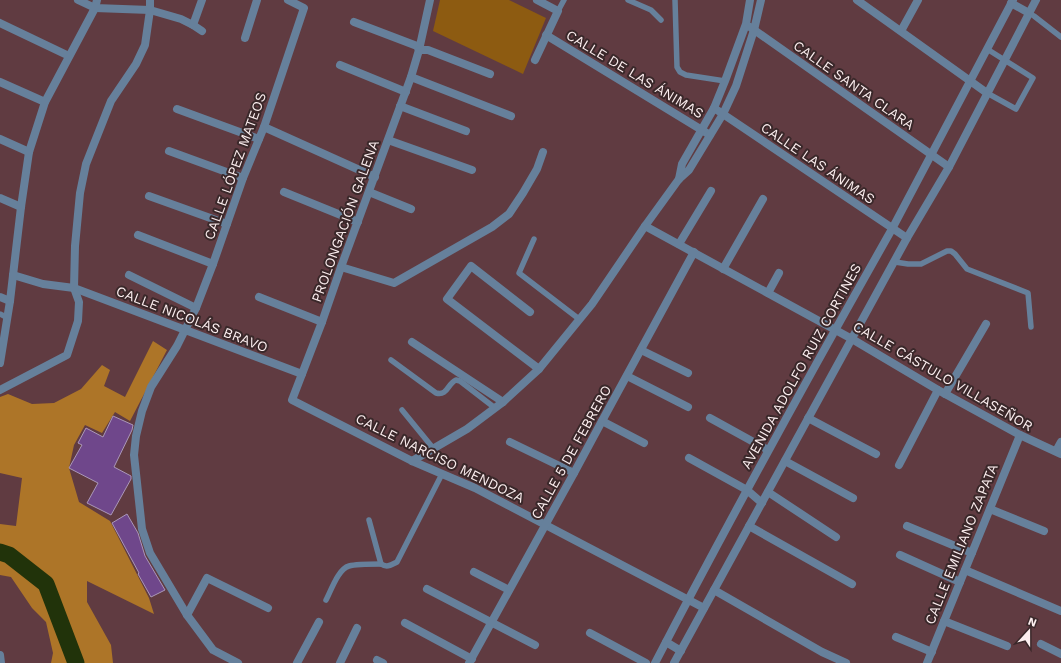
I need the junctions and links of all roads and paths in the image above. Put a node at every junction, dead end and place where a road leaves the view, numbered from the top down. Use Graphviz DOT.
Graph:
graph roads {
  1 [pos="78,0"];
  2 [pos="150,0"];
  3 [pos="202,0"];
  4 [pos="257,0"];
  5 [pos="288,0"];
  6 [pos="430,0"];
  7 [pos="537,0"];
  8 [pos="564,0"];
  9 [pos="628,0"];
  10 [pos="675,0"];
  11 [pos="750,0"];
  12 [pos="761,0"];
  13 [pos="857,0"];
  14 [pos="918,0"];
  15 [pos="1036,0"];
  16 [pos="1012,2"];
  17 [pos="96,4"];
  18 [pos="150,10"];
  19 [pos="558,11"];
  20 [pos="1029,14"];
  21 [pos="661,20"];
  22 [pos="354,22"];
  23 [pos="0,23"];
  24 [pos="746,24"];
  25 [pos="193,25"];
  26 [pos="754,30"];
  27 [pos="202,31"];
  28 [pos="901,31"];
  29 [pos="546,35"];
  30 [pos="1061,37"];
  31 [pos="246,38"];
  32 [pos="420,50"];
  33 [pos="987,50"];
  34 [pos="69,56"];
  35 [pos="535,60"];
  36 [pos="1004,60"];
  37 [pos="340,65"];
  38 [pos="490,74"];
  39 [pos="411,77"];
  40 [pos="970,81"];
  41 [pos="0,82"];
  42 [pos="725,82"];
  43 [pos="406,92"];
  44 [pos="987,93"];
  45 [pos="45,102"];
  46 [pos="400,106"];
  47 [pos="714,108"];
  48 [pos="177,109"];
  49 [pos="723,114"];
  50 [pos="511,116"];
  51 [pos="264,128"];
  52 [pos="702,129"];
  53 [pos="466,131"];
  54 [pos="710,135"];
  55 [pos="0,139"];
  56 [pos="259,139"];
  57 [pos="388,140"];
  58 [pos="169,151"];
  59 [pos="29,152"];
  60 [pos="543,152"];
  61 [pos="931,155"];
  62 [pos="948,167"];
  63 [pos="472,170"];
  64 [pos="375,177"];
  65 [pos="243,178"];
  66 [pos="679,179"];
  67 [pos="711,191"];
  68 [pos="284,192"];
  69 [pos="369,192"];
  70 [pos="149,196"];
  71 [pos="0,198"];
  72 [pos="763,199"];
  73 [pos="20,207"];
  74 [pos="411,209"];
  75 [pos="358,222"];
  76 [pos="227,224"];
  77 [pos="645,226"];
  78 [pos="892,229"];
  79 [pos="138,235"];
  80 [pos="907,238"];
  81 [pos="534,239"];
  82 [pos="679,244"];
  83 [pos="694,252"];
  84 [pos="895,262"];
  85 [pos="213,264"];
  86 [pos="342,267"];
  87 [pos="723,269"];
  88 [pos="779,273"];
  89 [pos="13,275"];
  90 [pos="128,275"];
  91 [pos="74,288"];
  92 [pos="768,293"];
  93 [pos="0,296"];
  94 [pos="259,297"];
  95 [pos="10,301"];
  96 [pos="196,308"];
  97 [pos="530,312"];
  98 [pos="0,314"];
  99 [pos="8,318"];
  100 [pos="579,319"];
  101 [pos="322,322"];
  102 [pos="986,324"];
  103 [pos="1030,327"];
  104 [pos="185,330"];
  105 [pos="835,330"];
  106 [pos="3,331"];
  107 [pos="852,339"];
  108 [pos="412,342"];
  109 [pos="641,350"];
  110 [pos="391,360"];
  111 [pos="0,363"];
  112 [pos="539,369"];
  113 [pos="302,374"];
  114 [pos="688,374"];
  115 [pos="627,376"];
  116 [pos="0,390"];
  117 [pos="942,392"];
  118 [pos="292,400"];
  119 [pos="503,402"];
  120 [pos="688,406"];
  121 [pos="496,408"];
  122 [pos="402,410"];
  123 [pos="710,418"];
  124 [pos="808,418"];
  125 [pos="602,421"];
  126 [pos="1020,435"];
  127 [pos="510,442"];
  128 [pos="1061,442"];
  129 [pos="644,443"];
  130 [pos="433,448"];
  131 [pos="768,450"];
  132 [pos="1058,452"];
  133 [pos="876,454"];
  134 [pos="689,458"];
  135 [pos="412,461"];
  136 [pos="785,461"];
  137 [pos="899,465"];
  138 [pos="574,473"];
  139 [pos="442,474"];
  140 [pos="747,490"];
  141 [pos="768,492"];
  142 [pos="853,498"];
  143 [pos="762,503"];
  144 [pos="990,509"];
  145 [pos="369,520"];
  146 [pos="546,525"];
  147 [pos="749,526"];
  148 [pos="907,526"];
  149 [pos="1044,531"];
  150 [pos="836,537"];
  151 [pos="972,553"];
  152 [pos="900,555"];
  153 [pos="381,564"];
  154 [pos="965,570"];
  155 [pos="474,572"];
  156 [pos="957,581"];
  157 [pos="852,584"];
  158 [pos="427,589"];
  159 [pos="509,590"];
  160 [pos="714,590"];
  161 [pos="687,599"];
  162 [pos="326,600"];
  163 [pos="268,608"];
  164 [pos="704,608"];
  165 [pos="1061,611"];
  166 [pos="187,615"];
  167 [pos="944,621"];
  168 [pos="319,622"];
  169 [pos="405,623"];
  170 [pos="492,623"];
  171 [pos="357,628"];
  172 [pos="590,633"];
  173 [pos="896,637"];
  174 [pos="666,642"];
  175 [pos="535,644"];
  176 [pos="1041,644"];
  177 [pos="1007,646"];
  178 [pos="681,650"];
  179 [pos="932,652"];
  180 [pos="1061,654"];
  181 [pos="0,655"];
  182 [pos="470,661"];
  183 [pos="1,663"];
  184 [pos="238,663"];
  185 [pos="297,663"];
  186 [pos="340,663"];
  187 [pos="646,663"];
  188 [pos="655,663"];
  189 [pos="674,663"];
  190 [pos="846,663"];
  191 [pos="927,663"];
  1 -- 17 [label="street"];
  2 -- 18 [label="street"];
  3 -- 25 [label="street"];
  4 -- 31 [label="street"];
  5 -- 51 [label="street, CALLE LÓPEZ MATEOS"];
  6 -- 32 [label="street, PROLONGACIÓN GALENA"];
  7 -- 19 [label="street, CALLE DE LAS ÁNIMAS"];
  8 -- 19 [label="lane"];
  9 -- 21 [label="lane"];
  10 -- 42 [label="lane"];
  11 -- 24 [label="street"];
  12 -- 26 [label="street"];
  13 -- 28 [label="street"];
  14 -- 28 [label="street"];
  15 -- 20 [label="street"];
  16 -- 20 [label="street"];
  16 -- 33 [label="street, AVENIDA ADOLFO RUIZ CORTINES"];
  17 -- 18 [label="street"];
  17 -- 34 [label="street"];
  18 -- 25 [label="street"];
  18 -- 91 [label="street"];
  19 -- 29 [label="street, CALLE DE LAS ÁNIMAS"];
  20 -- 30 [label="lane"];
  20 -- 36 [label="street"];
  22 -- 32 [label="street"];
  23 -- 34 [label="street"];
  24 -- 26 [label="street, CALLE SANTA CLARA"];
  24 -- 42 [label="street"];
  25 -- 27 [label="street"];
  26 -- 49 [label="street"];
  26 -- 61 [label="street, CALLE SANTA CLARA"];
  28 -- 40 [label="street"];
  29 -- 35 [label="street, CALLE DE LAS ÁNIMAS"];
  29 -- 52 [label="street, CALLE DE LAS ÁNIMAS"];
  32 -- 38 [label="street"];
  32 -- 39 [label="street, PROLONGACIÓN GALENA"];
  33 -- 36 [label="lane"];
  33 -- 40 [label="street, AVENIDA ADOLFO RUIZ CORTINES"];
  34 -- 45 [label="street"];
  36 -- 44 [label="street"];
  36 -- 44 [label="lane"];
  37 -- 43 [label="street"];
  39 -- 43 [label="street, PROLONGACIÓN GALENA"];
  39 -- 50 [label="street"];
  40 -- 44 [label="street"];
  40 -- 61 [label="street, AVENIDA ADOLFO RUIZ CORTINES"];
  41 -- 45 [label="street"];
  42 -- 47 [label="street"];
  43 -- 46 [label="street, PROLONGACIÓN GALENA"];
  44 -- 62 [label="street"];
  45 -- 59 [label="street"];
  46 -- 53 [label="street"];
  46 -- 57 [label="street, PROLONGACIÓN GALENA"];
  47 -- 49 [label="street, CALLE LAS ÁNIMAS"];
  47 -- 52 [label="street"];
  48 -- 56 [label="street"];
  49 -- 54 [label="street"];
  49 -- 78 [label="street, CALLE LAS ÁNIMAS"];
  51 -- 56 [label="street, CALLE LÓPEZ MATEOS"];
  51 -- 64 [label="street"];
  52 -- 54 [label="street, CALLE DE LAS ÁNIMAS"];
  52 -- 66 [label="street"];
  54 -- 66 [label="street"];
  55 -- 59 [label="street"];
  56 -- 65 [label="street, CALLE LÓPEZ MATEOS"];
  57 -- 63 [label="street"];
  57 -- 64 [label="street, PROLONGACIÓN GALENA"];
  58 -- 65 [label="street"];
  59 -- 73 [label="street"];
  60 -- 86 [label="street"];
  61 -- 62 [label="street, CALLE SANTA CLARA"];
  61 -- 78 [label="street, AVENIDA ADOLFO RUIZ CORTINES"];
  62 -- 80 [label="street"];
  64 -- 69 [label="street, PROLONGACIÓN GALENA"];
  65 -- 76 [label="street, CALLE LÓPEZ MATEOS"];
  66 -- 77 [label="street"];
  67 -- 82 [label="street"];
  68 -- 75 [label="street"];
  69 -- 74 [label="street"];
  69 -- 75 [label="street, PROLONGACIÓN GALENA"];
  70 -- 76 [label="street"];
  71 -- 73 [label="street"];
  72 -- 87 [label="street"];
  73 -- 89 [label="street"];
  75 -- 86 [label="street, PROLONGACIÓN GALENA"];
  76 -- 85 [label="street, CALLE LÓPEZ MATEOS"];
  77 -- 82 [label="street, CALLE CÁSTULO VILLASEÑOR"];
  77 -- 100 [label="street"];
  78 -- 80 [label="street, CALLE LAS ÁNIMAS"];
  78 -- 105 [label="street, AVENIDA ADOLFO RUIZ CORTINES"];
  79 -- 85 [label="street"];
  80 -- 84 [label="street"];
  81 -- 100 [label="lane"];
  82 -- 83 [label="street, CALLE CÁSTULO VILLASEÑOR"];
  83 -- 87 [label="street, CALLE CÁSTULO VILLASEÑOR"];
  83 -- 109 [label="street, CALLE 5 DE FEBRERO"];
  84 -- 103 [label="lane"];
  84 -- 107 [label="street"];
  85 -- 96 [label="street, CALLE LÓPEZ MATEOS"];
  86 -- 101 [label="street, PROLONGACIÓN GALENA"];
  87 -- 92 [label="street, CALLE CÁSTULO VILLASEÑOR"];
  88 -- 92 [label="street"];
  89 -- 91 [label="street, CALLE NICOLÁS BRAVO"];
  89 -- 95 [label="street"];
  90 -- 96 [label="street"];
  91 -- 104 [label="street, CALLE NICOLÁS BRAVO"];
  91 -- 116 [label="street"];
  92 -- 105 [label="street, CALLE CÁSTULO VILLASEÑOR"];
  93 -- 95 [label="street"];
  94 -- 101 [label="street"];
  95 -- 99 [label="street"];
  96 -- 104 [label="street, CALLE LÓPEZ MATEOS"];
  97 -- 112 [label="street"];
  98 -- 99 [label="lane"];
  99 -- 106 [label="street"];
  100 -- 112 [label="street"];
  101 -- 113 [label="street, PROLONGACIÓN GALENA"];
  102 -- 117 [label="street"];
  104 -- 113 [label="street, CALLE NICOLÁS BRAVO"];
  104 -- 166 [label="street, CALLE LÓPEZ MATEOS"];
  105 -- 107 [label="street, CALLE CÁSTULO VILLASEÑOR"];
  105 -- 131 [label="street, AVENIDA ADOLFO RUIZ CORTINES"];
  106 -- 111 [label="street"];
  107 -- 117 [label="street, CALLE CÁSTULO VILLASEÑOR"];
  107 -- 124 [label="street"];
  108 -- 119 [label="street"];
  109 -- 114 [label="street"];
  109 -- 115 [label="street, CALLE 5 DE FEBRERO"];
  110 -- 121 [label="lane"];
  112 -- 119 [label="street"];
  113 -- 118 [label="street, PROLONGACIÓN GALENA"];
  115 -- 120 [label="street"];
  115 -- 125 [label="street, CALLE 5 DE FEBRERO"];
  117 -- 126 [label="street, CALLE CÁSTULO VILLASEÑOR"];
  117 -- 137 [label="street"];
  118 -- 135 [label="street, CALLE NARCISO MENDOZA"];
  119 -- 121 [label="street"];
  121 -- 130 [label="street"];
  122 -- 130 [label="lane"];
  123 -- 131 [label="street"];
  124 -- 133 [label="street"];
  124 -- 136 [label="street"];
  125 -- 129 [label="street"];
  125 -- 138 [label="street, CALLE 5 DE FEBRERO"];
  126 -- 132 [label="street, CALLE CÁSTULO VILLASEÑOR"];
  126 -- 144 [label="street, CALLE EMILIANO ZAPATA"];
  127 -- 138 [label="street"];
  128 -- 132 [label="street"];
  130 -- 135 [label="street"];
  131 -- 140 [label="street, AVENIDA ADOLFO RUIZ CORTINES"];
  134 -- 140 [label="street"];
  135 -- 139 [label="street, CALLE NARCISO MENDOZA"];
  136 -- 141 [label="street"];
  136 -- 142 [label="street"];
  138 -- 146 [label="street, CALLE 5 DE FEBRERO"];
  139 -- 146 [label="street, CALLE NARCISO MENDOZA"];
  139 -- 153 [label="lane"];
  140 -- 143 [label="street"];
  140 -- 161 [label="street, AVENIDA ADOLFO RUIZ CORTINES"];
  141 -- 143 [label="street"];
  141 -- 150 [label="street"];
  143 -- 147 [label="street"];
  144 -- 149 [label="street"];
  144 -- 151 [label="street, CALLE EMILIANO ZAPATA"];
  145 -- 153 [label="lane"];
  146 -- 159 [label="street, CALLE 5 DE FEBRERO"];
  146 -- 161 [label="street, CALLE NARCISO MENDOZA"];
  147 -- 157 [label="street"];
  147 -- 160 [label="street"];
  148 -- 151 [label="street"];
  151 -- 154 [label="street, CALLE EMILIANO ZAPATA"];
  152 -- 156 [label="street"];
  153 -- 162 [label="lane"];
  154 -- 156 [label="street, CALLE EMILIANO ZAPATA"];
  154 -- 165 [label="street"];
  155 -- 159 [label="street"];
  156 -- 167 [label="street, CALLE EMILIANO ZAPATA"];
  158 -- 170 [label="street"];
  159 -- 170 [label="street, CALLE 5 DE FEBRERO"];
  160 -- 164 [label="street"];
  160 -- 190 [label="street"];
  161 -- 164 [label="street, CALLE NARCISO MENDOZA"];
  161 -- 174 [label="street, AVENIDA ADOLFO RUIZ CORTINES"];
  163 -- 166 [label="street"];
  164 -- 178 [label="street"];
  166 -- 184 [label="street, CALLE LÓPEZ MATEOS"];
  167 -- 177 [label="street"];
  167 -- 179 [label="street, CALLE EMILIANO ZAPATA"];
  168 -- 185 [label="street"];
  169 -- 182 [label="street"];
  170 -- 175 [label="street"];
  170 -- 182 [label="street, CALLE 5 DE FEBRERO"];
  171 -- 186 [label="street"];
  172 -- 187 [label="street"];
  173 -- 179 [label="street"];
  174 -- 178 [label="street"];
  174 -- 188 [label="street, AVENIDA ADOLFO RUIZ CORTINES"];
  176 -- 180 [label="street"];
  178 -- 189 [label="street"];
  179 -- 191 [label="street, CALLE EMILIANO ZAPATA"];
  181 -- 183 [label="street"];
}
